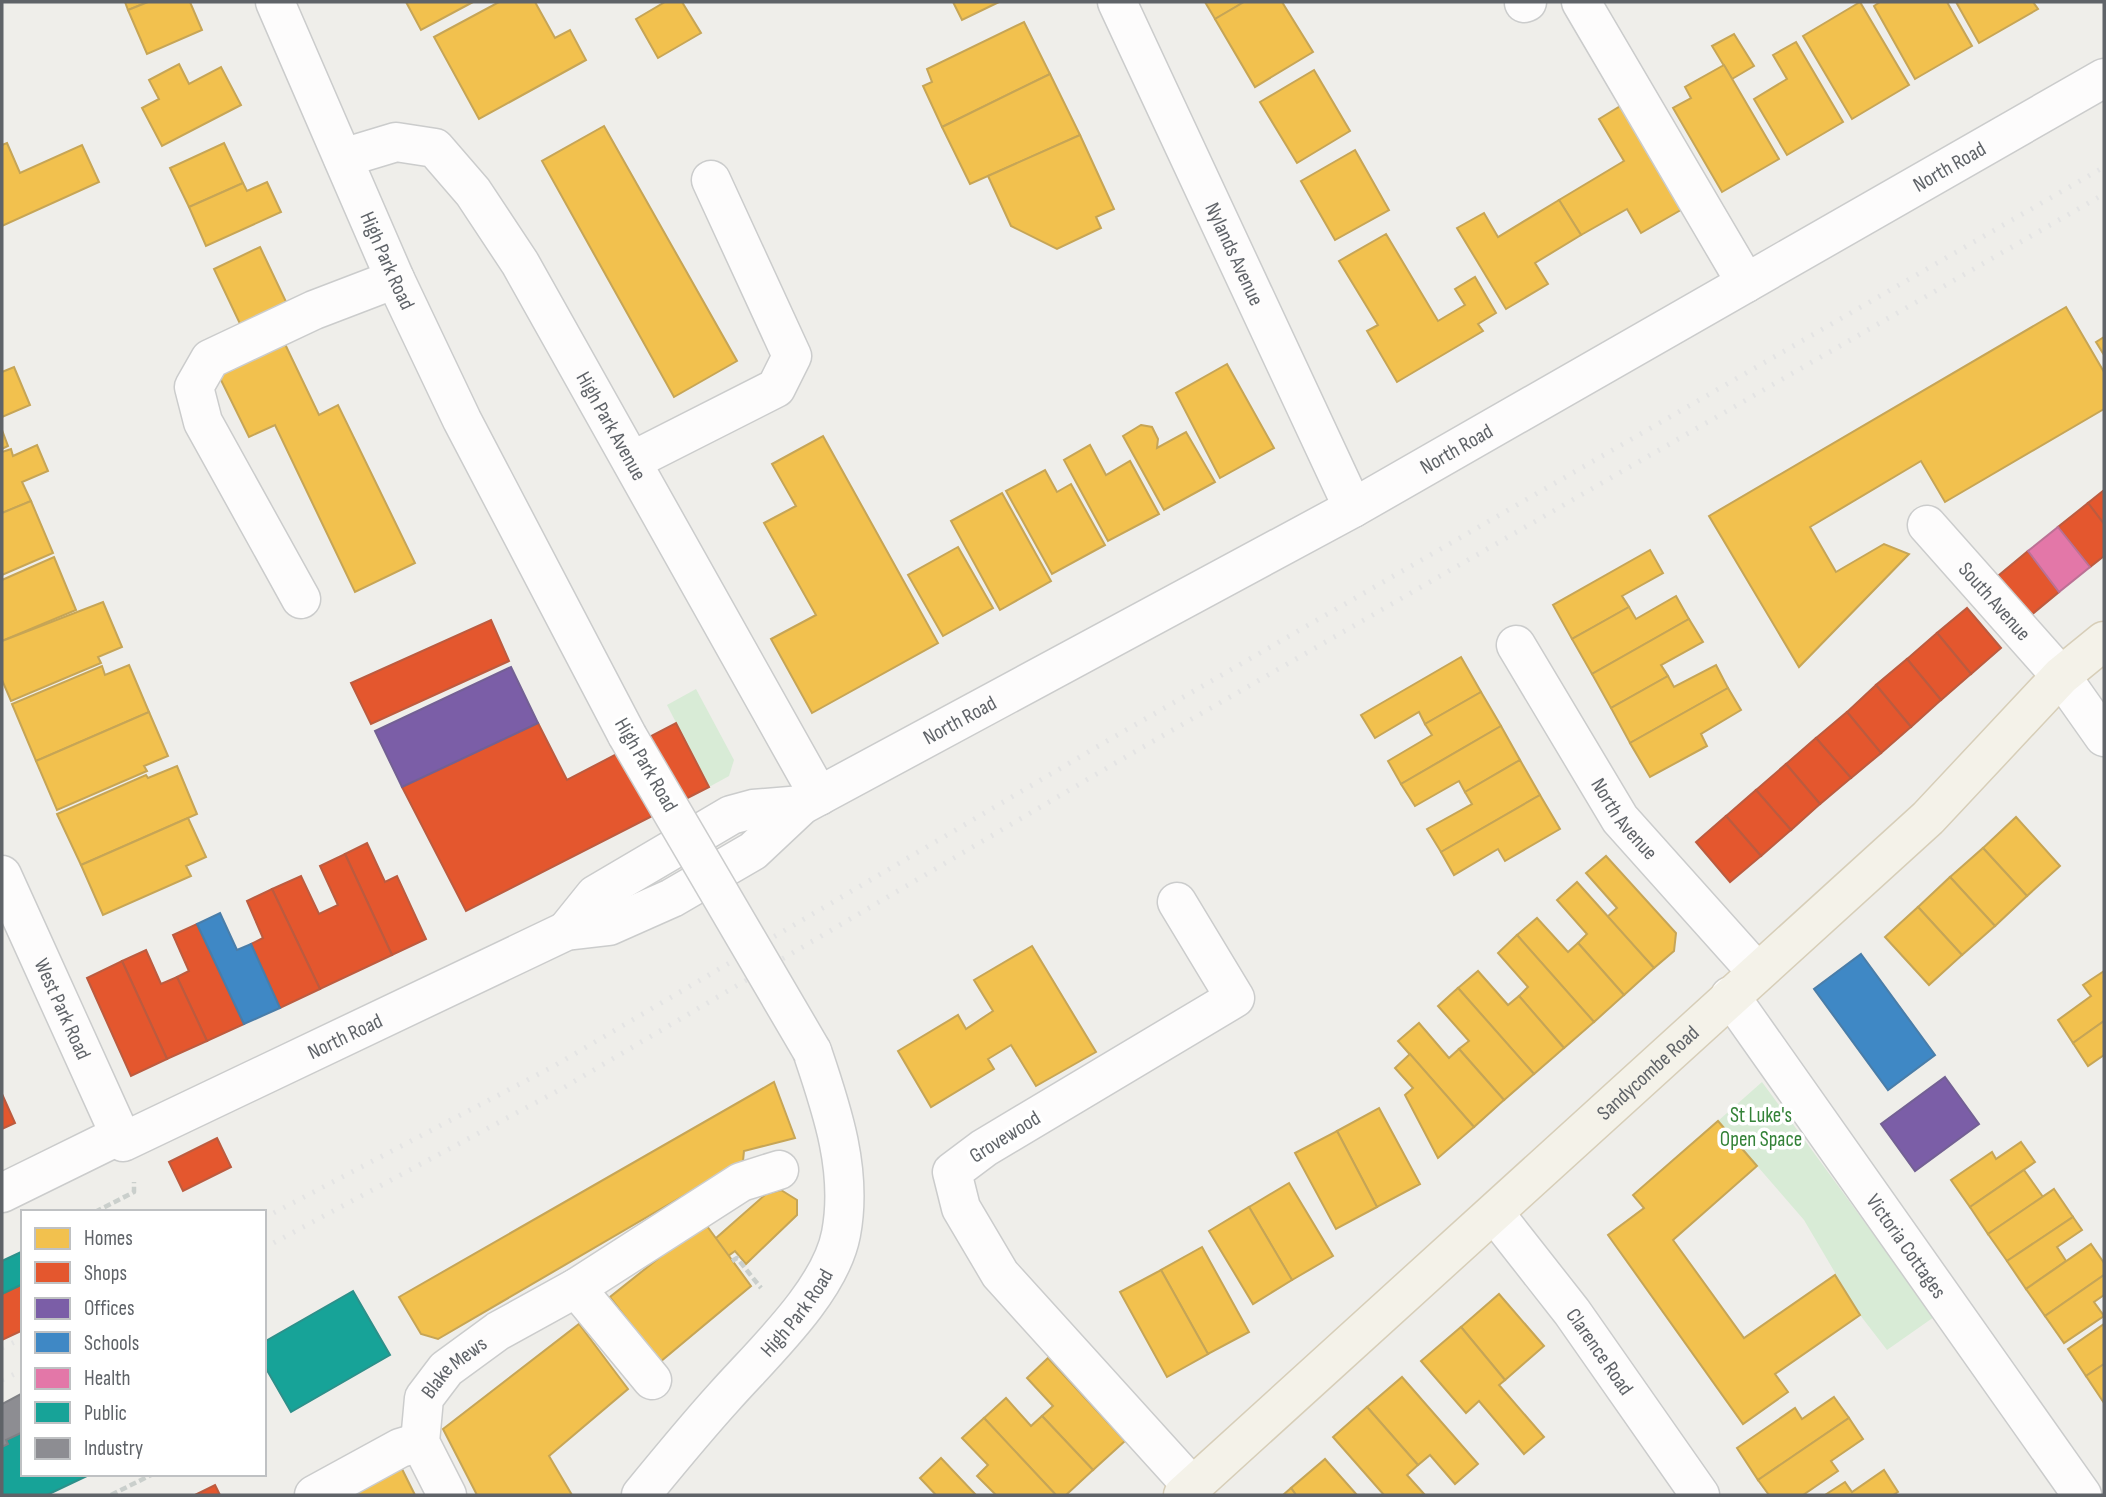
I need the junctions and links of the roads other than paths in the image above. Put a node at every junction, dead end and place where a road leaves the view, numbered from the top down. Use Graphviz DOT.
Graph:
graph roads {
  1 [pos="275,2"];
  2 [pos="1117,2"];
  3 [pos="1581,2"];
  4 [pos="2104,78"];
  5 [pos="343,158"];
  6 [pos="711,180"];
  7 [pos="395,279"];
  8 [pos="1746,283"];
  9 [pos="632,461"];
  10 [pos="1353,508"];
  11 [pos="1927,525"];
  12 [pos="301,599"];
  13 [pos="2104,641"];
  14 [pos="1517,645"];
  15 [pos="2061,676"];
  16 [pos="2104,737"];
  17 [pos="811,801"];
  18 [pos="2,875"];
  19 [pos="1177,902"];
  20 [pos="1744,984"];
  21 [pos="122,1139"];
  22 [pos="779,1170"];
  23 [pos="2,1194"];
  24 [pos="1495,1214"];
  25 [pos="576,1287"];
  26 [pos="652,1380"];
  27 [pos="420,1442"];
  28 [pos="1187,1491"];
  29 [pos="314,1495"];
  30 [pos="447,1495"];
  31 [pos="641,1495"];
  32 [pos="1700,1495"];
  33 [pos="2082,1495"];
  1 -- 5 [label="street, High Park Road"];
  2 -- 10 [label="street, Nylands Avenue"];
  3 -- 8 [label="street"];
  4 -- 8 [label="street, North Road"];
  5 -- 7 [label="street, High Park Road"];
  5 -- 9 [label="street, High Park Avenue"];
  6 -- 9 [label="street"];
  7 -- 12 [label="street"];
  7 -- 31 [label="street, High Park Road, bridge"];
  8 -- 10 [label="street, North Road"];
  9 -- 17 [label="street, High Park Avenue"];
  10 -- 17 [label="street, North Road"];
  11 -- 15 [label="street, South Avenue"];
  13 -- 15 [label="main road, Sandycombe Road"];
  14 -- 20 [label="street, North Avenue"];
  15 -- 16 [label="street, South Avenue"];
  15 -- 20 [label="main road, Sandycombe Road"];
  17 -- 21 [label="street, North Road"];
  18 -- 21 [label="street, West Park Road"];
  19 -- 28 [label="street, Grovewood"];
  20 -- 24 [label="main road, Sandycombe Road"];
  20 -- 33 [label="street, Victoria Cottages"];
  21 -- 23 [label="street, North Road"];
  22 -- 25 [label="street, Blake Mews"];
  24 -- 28 [label="main road, Sandycombe Road"];
  24 -- 32 [label="street, Clarence Road"];
  25 -- 26 [label="street"];
  25 -- 27 [label="street, Blake Mews"];
  27 -- 29 [label="street"];
  27 -- 30 [label="street"];
}
